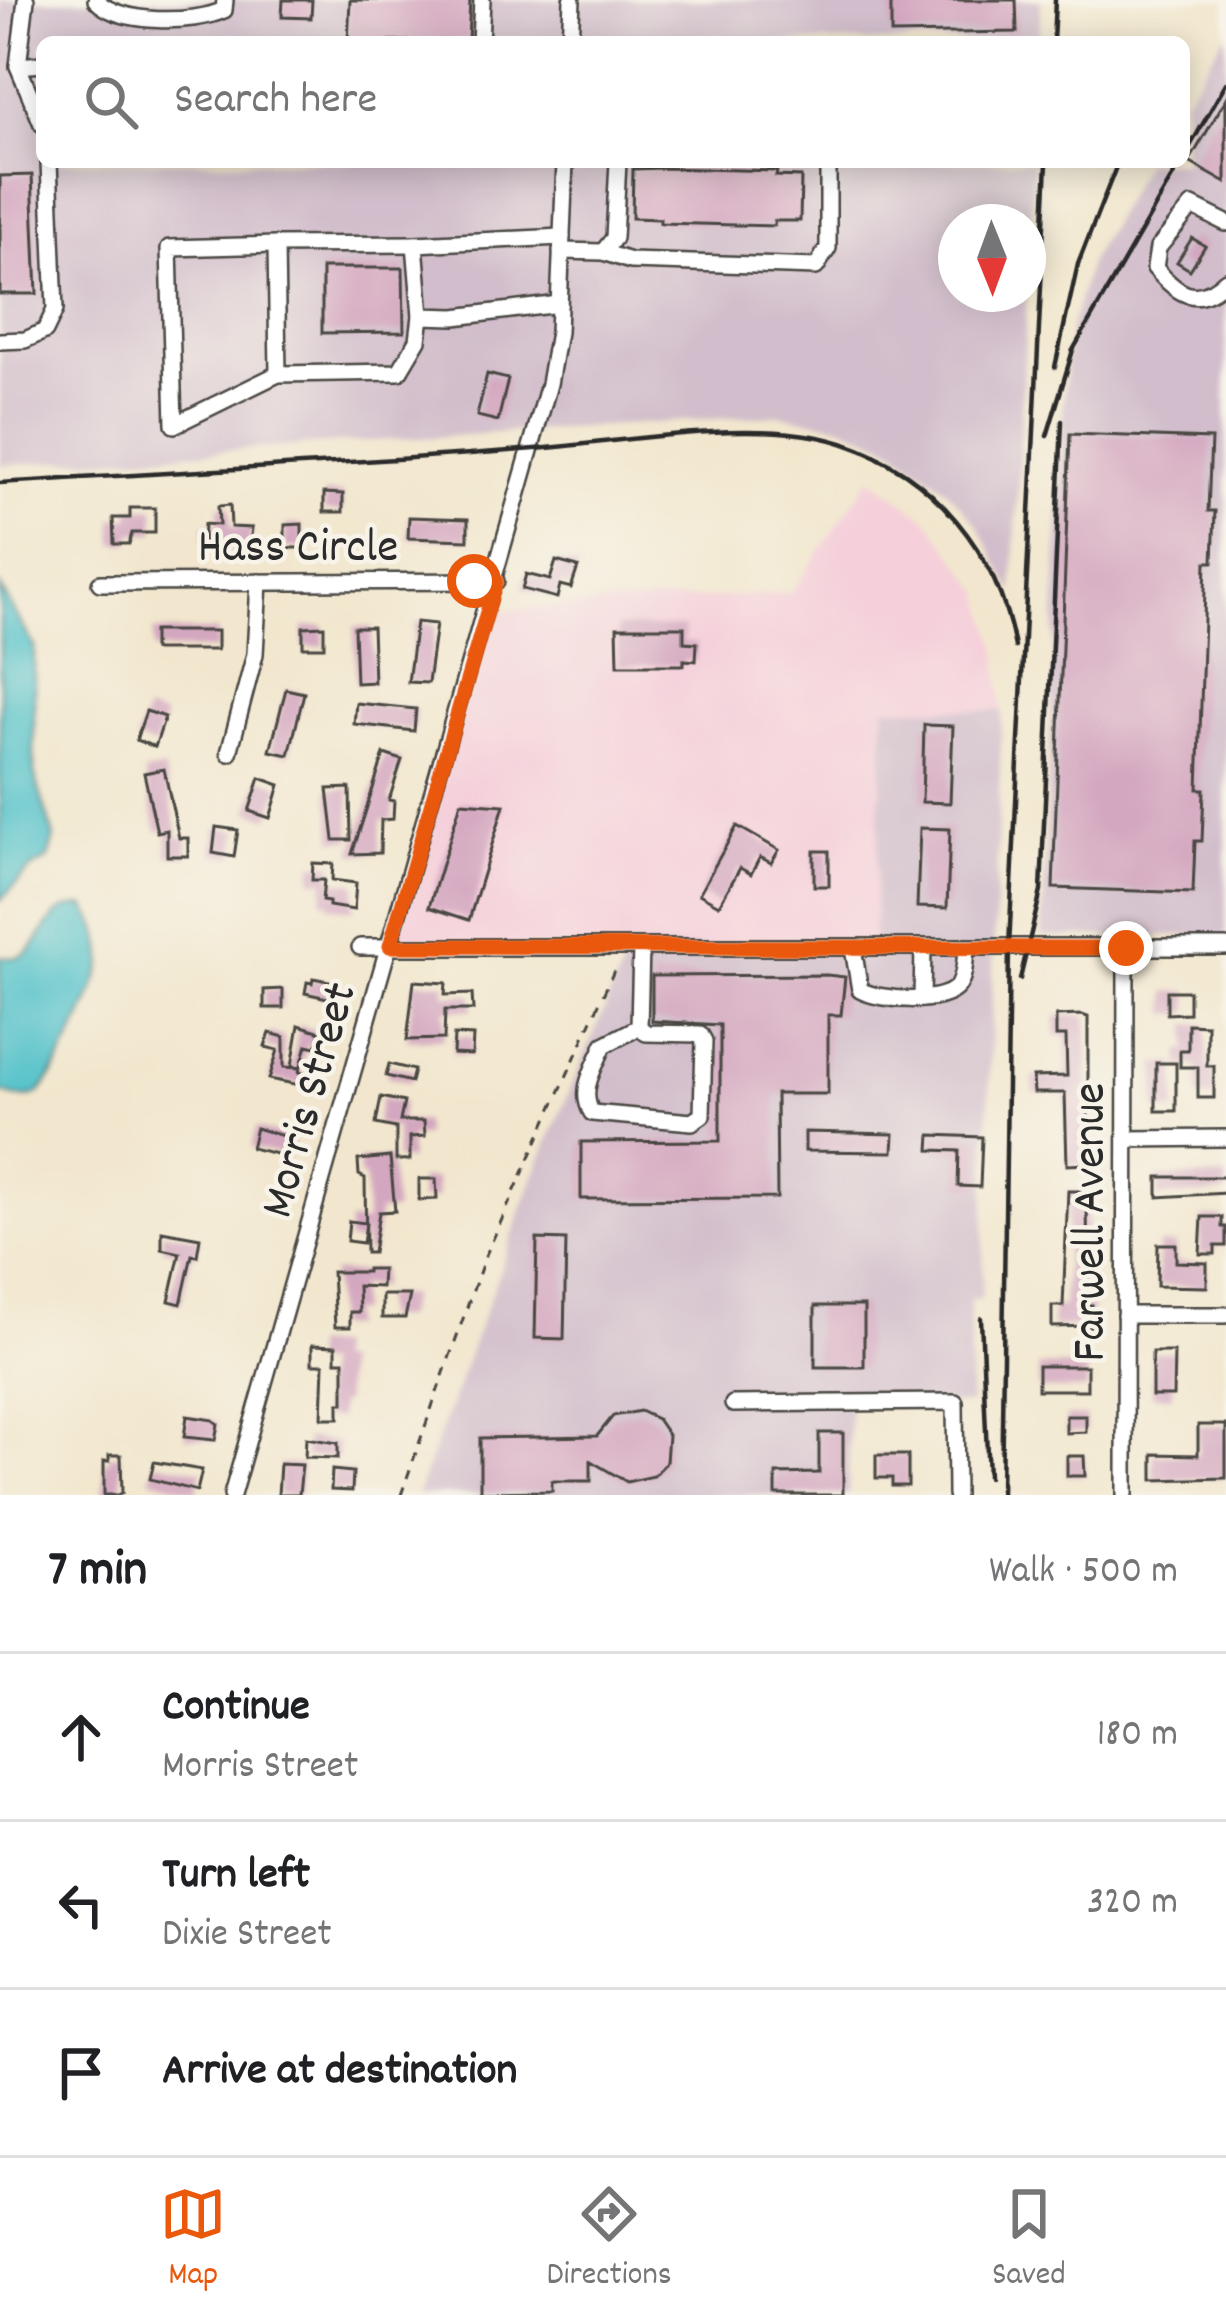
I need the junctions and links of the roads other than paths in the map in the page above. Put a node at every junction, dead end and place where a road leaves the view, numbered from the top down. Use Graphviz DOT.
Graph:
graph roads {
  1 [pos="26,0"];
  2 [pos="96,0"];
  3 [pos="226,0"];
  4 [pos="482,0"];
  5 [pos="572,0"];
  6 [pos="480,36"];
  7 [pos="570,36"];
  8 [pos="36,64"];
  9 [pos="18,66"];
  10 [pos="36,110"];
  11 [pos="49,168"];
  12 [pos="565,168"];
  13 [pos="618,168"];
  14 [pos="828,168"];
  15 [pos="1226,223"];
  16 [pos="415,244"];
  17 [pos="561,244"];
  18 [pos="276,245"];
  19 [pos="603,252"];
  20 [pos="1226,280"];
  21 [pos="559,304"];
  22 [pos="421,316"];
  23 [pos="0,341"];
  24 [pos="278,374"];
  25 [pos="496,581"];
  26 [pos="259,582"];
  27 [pos="100,583"];
  28 [pos="229,753"];
  29 [pos="390,946"];
  30 [pos="360,947"];
  31 [pos="633,947"];
  32 [pos="1226,947"];
  33 [pos="853,948"];
  34 [pos="923,948"];
  35 [pos="966,948"];
  36 [pos="1126,948"];
  37 [pos="922,999"];
  38 [pos="639,1027"];
  39 [pos="1226,1138"];
  40 [pos="1126,1139"];
  41 [pos="1125,1315"];
  42 [pos="1226,1315"];
  43 [pos="733,1404"];
  44 [pos="232,1495"];
  45 [pos="956,1495"];
  46 [pos="1125,1495"];
  1 -- 9 [label="street"];
  2 -- 3 [label="street"];
  4 -- 6 [label="street"];
  5 -- 7 [label="street"];
  8 -- 9 [label="street"];
  9 -- 10 [label="street"];
  11 -- 23 [label="street"];
  12 -- 17 [label="street, Morris Street"];
  13 -- 19 [label="street"];
  14 -- 19 [label="street"];
  15 -- 20 [label="street"];
  16 -- 17 [label="street"];
  16 -- 18 [label="street"];
  16 -- 22 [label="street"];
  17 -- 19 [label="street"];
  17 -- 21 [label="street, Morris Street"];
  18 -- 24 [label="street"];
  18 -- 24 [label="street"];
  21 -- 22 [label="street"];
  21 -- 25 [label="street, Morris Street"];
  22 -- 24 [label="street"];
  25 -- 26 [label="street, Hass Circle"];
  25 -- 29 [label="street, Morris Street"];
  26 -- 27 [label="street, Hass Circle"];
  26 -- 28 [label="street"];
  29 -- 30 [label="street"];
  29 -- 31 [label="street"];
  29 -- 44 [label="street, Morris Street"];
  31 -- 33 [label="street"];
  31 -- 38 [label="street"];
  32 -- 36 [label="street"];
  33 -- 34 [label="street"];
  33 -- 37 [label="street"];
  34 -- 35 [label="street"];
  34 -- 37 [label="street"];
  35 -- 36 [label="street"];
  35 -- 37 [label="street"];
  36 -- 40 [label="street, Farwell Avenue"];
  38 -- 38 [label="street"];
  39 -- 40 [label="street"];
  40 -- 41 [label="street, Farwell Avenue"];
  41 -- 42 [label="street"];
  41 -- 46 [label="street, Farwell Avenue"];
  43 -- 45 [label="street"];
}
